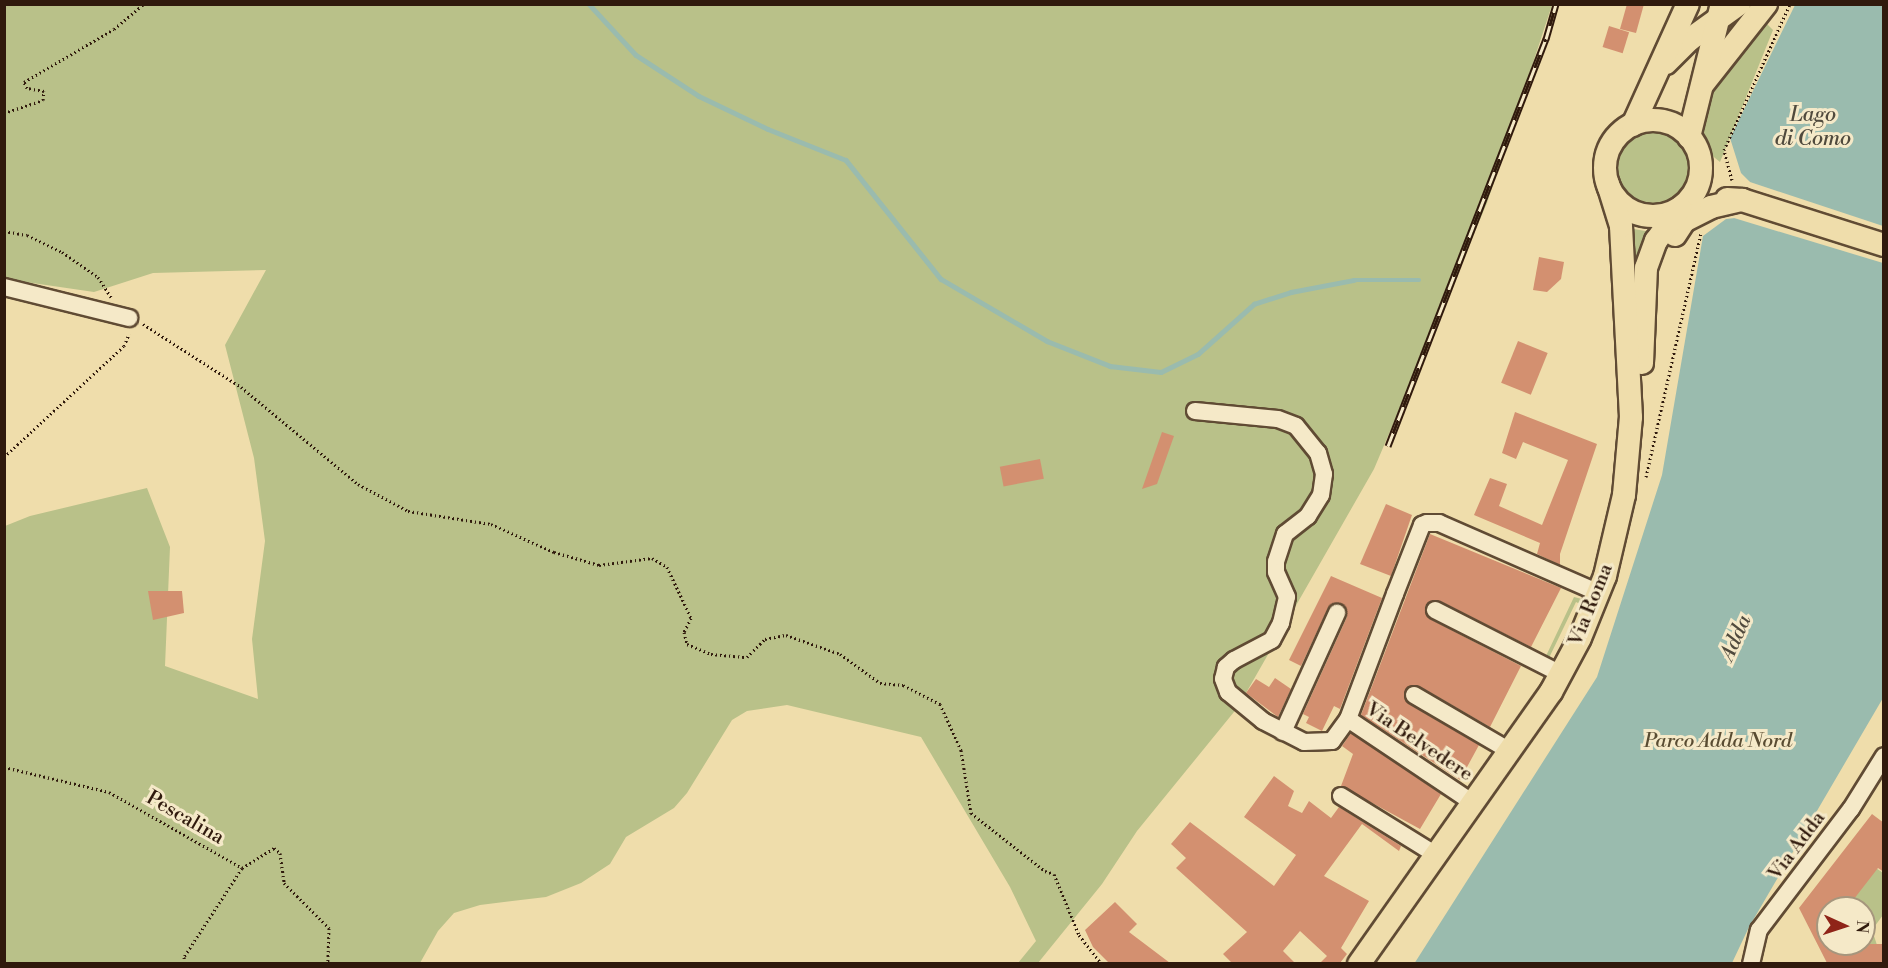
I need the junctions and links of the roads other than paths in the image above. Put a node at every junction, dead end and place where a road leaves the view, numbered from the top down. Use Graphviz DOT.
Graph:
graph roads {
  1 [pos="1688,4"];
  2 [pos="1739,4"];
  3 [pos="1766,4"];
  4 [pos="1720,11"];
  5 [pos="1652,77"];
  6 [pos="1699,89"];
  7 [pos="1633,125"];
  8 [pos="1689,136"];
  9 [pos="1700,172"];
  10 [pos="1608,184"];
  11 [pos="1742,200"];
  12 [pos="1685,202"];
  13 [pos="1884,245"];
  14 [pos="4,287"];
  15 [pos="129,318"];
  16 [pos="1641,396"];
  17 [pos="1195,411"];
  18 [pos="1599,593"];
  19 [pos="1435,610"];
  20 [pos="1337,613"];
  21 [pos="1561,674"];
  22 [pos="1414,695"];
  23 [pos="1348,719"];
  24 [pos="1283,732"];
  25 [pos="1510,751"];
  26 [pos="1884,756"];
  27 [pos="1341,796"];
  28 [pos="1473,802"];
  29 [pos="1436,855"];
  30 [pos="1359,963"];
  31 [pos="1375,963"];
  32 [pos="1751,963"];
  1 -- 5 [label="main road"];
  2 -- 4 [label="main road"];
  3 -- 6 [label="main road"];
  4 -- 5 [label="main road"];
  4 -- 6 [label="main road"];
  5 -- 7 [label="main road"];
  6 -- 8 [label="main road"];
  7 -- 8 [label="main road"];
  7 -- 10 [label="main road"];
  8 -- 9 [label="main road"];
  9 -- 11 [label="main road"];
  9 -- 12 [label="main road"];
  10 -- 12 [label="main road"];
  10 -- 18 [label="main road, Via Roma"];
  11 -- 12 [label="main road"];
  11 -- 13 [label="main road"];
  11 -- 16 [label="main road, Via Roma"];
  12 -- 16 [label="main road, Via Roma"];
  14 -- 15 [label="street"];
  16 -- 31 [label="main road, Via Roma"];
  17 -- 24 [label="street, Via Belvedere"];
  18 -- 21 [label="main road, Via Roma"];
  18 -- 23 [label="street"];
  19 -- 21 [label="street"];
  20 -- 24 [label="street"];
  21 -- 25 [label="main road, Via Roma"];
  22 -- 25 [label="street"];
  23 -- 24 [label="street, Via Belvedere"];
  23 -- 28 [label="street, Via Belvedere"];
  25 -- 28 [label="main road, Via Roma"];
  26 -- 32 [label="street, Via Adda"];
  27 -- 29 [label="street"];
  28 -- 29 [label="main road, Via Roma"];
  29 -- 30 [label="main road, Via Roma"];
}
